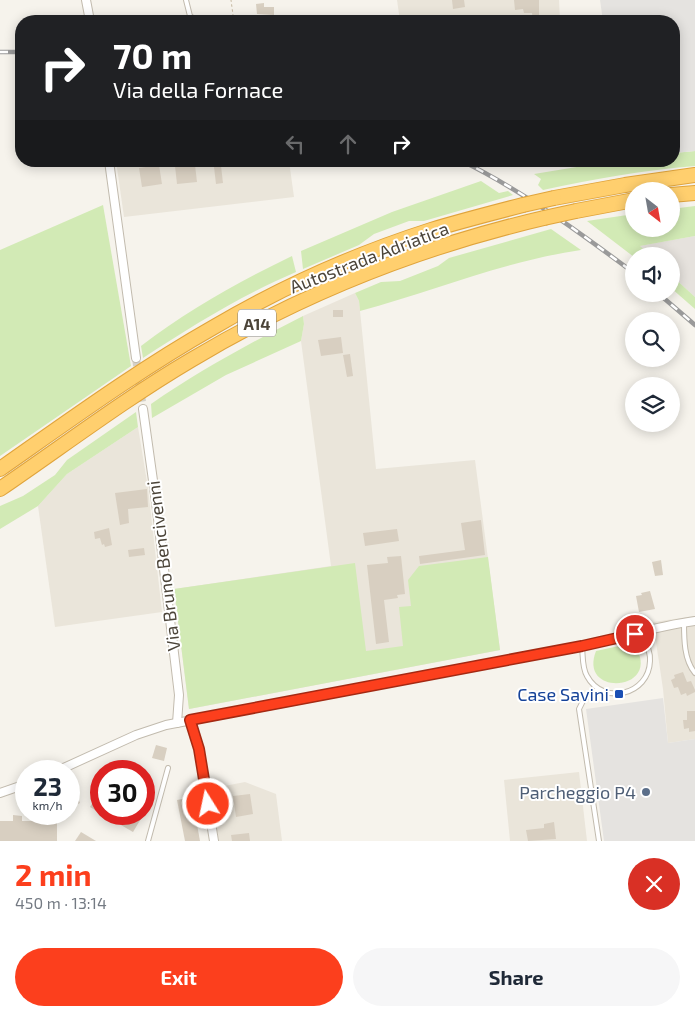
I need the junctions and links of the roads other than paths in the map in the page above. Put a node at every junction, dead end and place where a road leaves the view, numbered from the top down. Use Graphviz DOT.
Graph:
graph roads {
  1 [pos="86,0"];
  2 [pos="186,0"];
  3 [pos="89,15"];
  4 [pos="190,15"];
  5 [pos="110,167"];
  6 [pos="695,175"];
  7 [pos="695,193"];
  8 [pos="680,194"];
  9 [pos="625,202"];
  10 [pos="136,358"];
  11 [pos="143,409"];
  12 [pos="0,469"];
  13 [pos="0,489"];
  14 [pos="695,621"];
  15 [pos="684,622"];
  16 [pos="641,633"];
  17 [pos="582,646"];
  18 [pos="695,673"];
  19 [pos="598,689"];
  20 [pos="190,720"];
  21 [pos="177,723"];
  22 [pos="80,761"];
  23 [pos="168,768"];
  24 [pos="15,788"];
  25 [pos="0,793"];
  26 [pos="148,841"];
  27 [pos="214,841"];
  28 [pos="599,841"];
  1 -- 3 [label="street"];
  2 -- 4 [label="lane"];
  5 -- 10 [label="street"];
  6 -- 12 [label="highway, Autostrada Adriatica / A14, bridge"];
  7 -- 8 [label="highway"];
  9 -- 13 [label="highway, Autostrada Adriatica / A14, bridge"];
  11 -- 21 [label="street, Via Bruno Bencivenni"];
  14 -- 15 [label="street"];
  15 -- 16 [label="street"];
  15 -- 18 [label="lane"];
  16 -- 17 [label="street"];
  16 -- 19 [label="lane"];
  17 -- 19 [label="lane"];
  17 -- 20 [label="street"];
  19 -- 28 [label="lane"];
  20 -- 21 [label="street"];
  20 -- 27 [label="street"];
  21 -- 22 [label="street"];
  23 -- 26 [label="lane"];
  24 -- 25 [label="street"];
}
